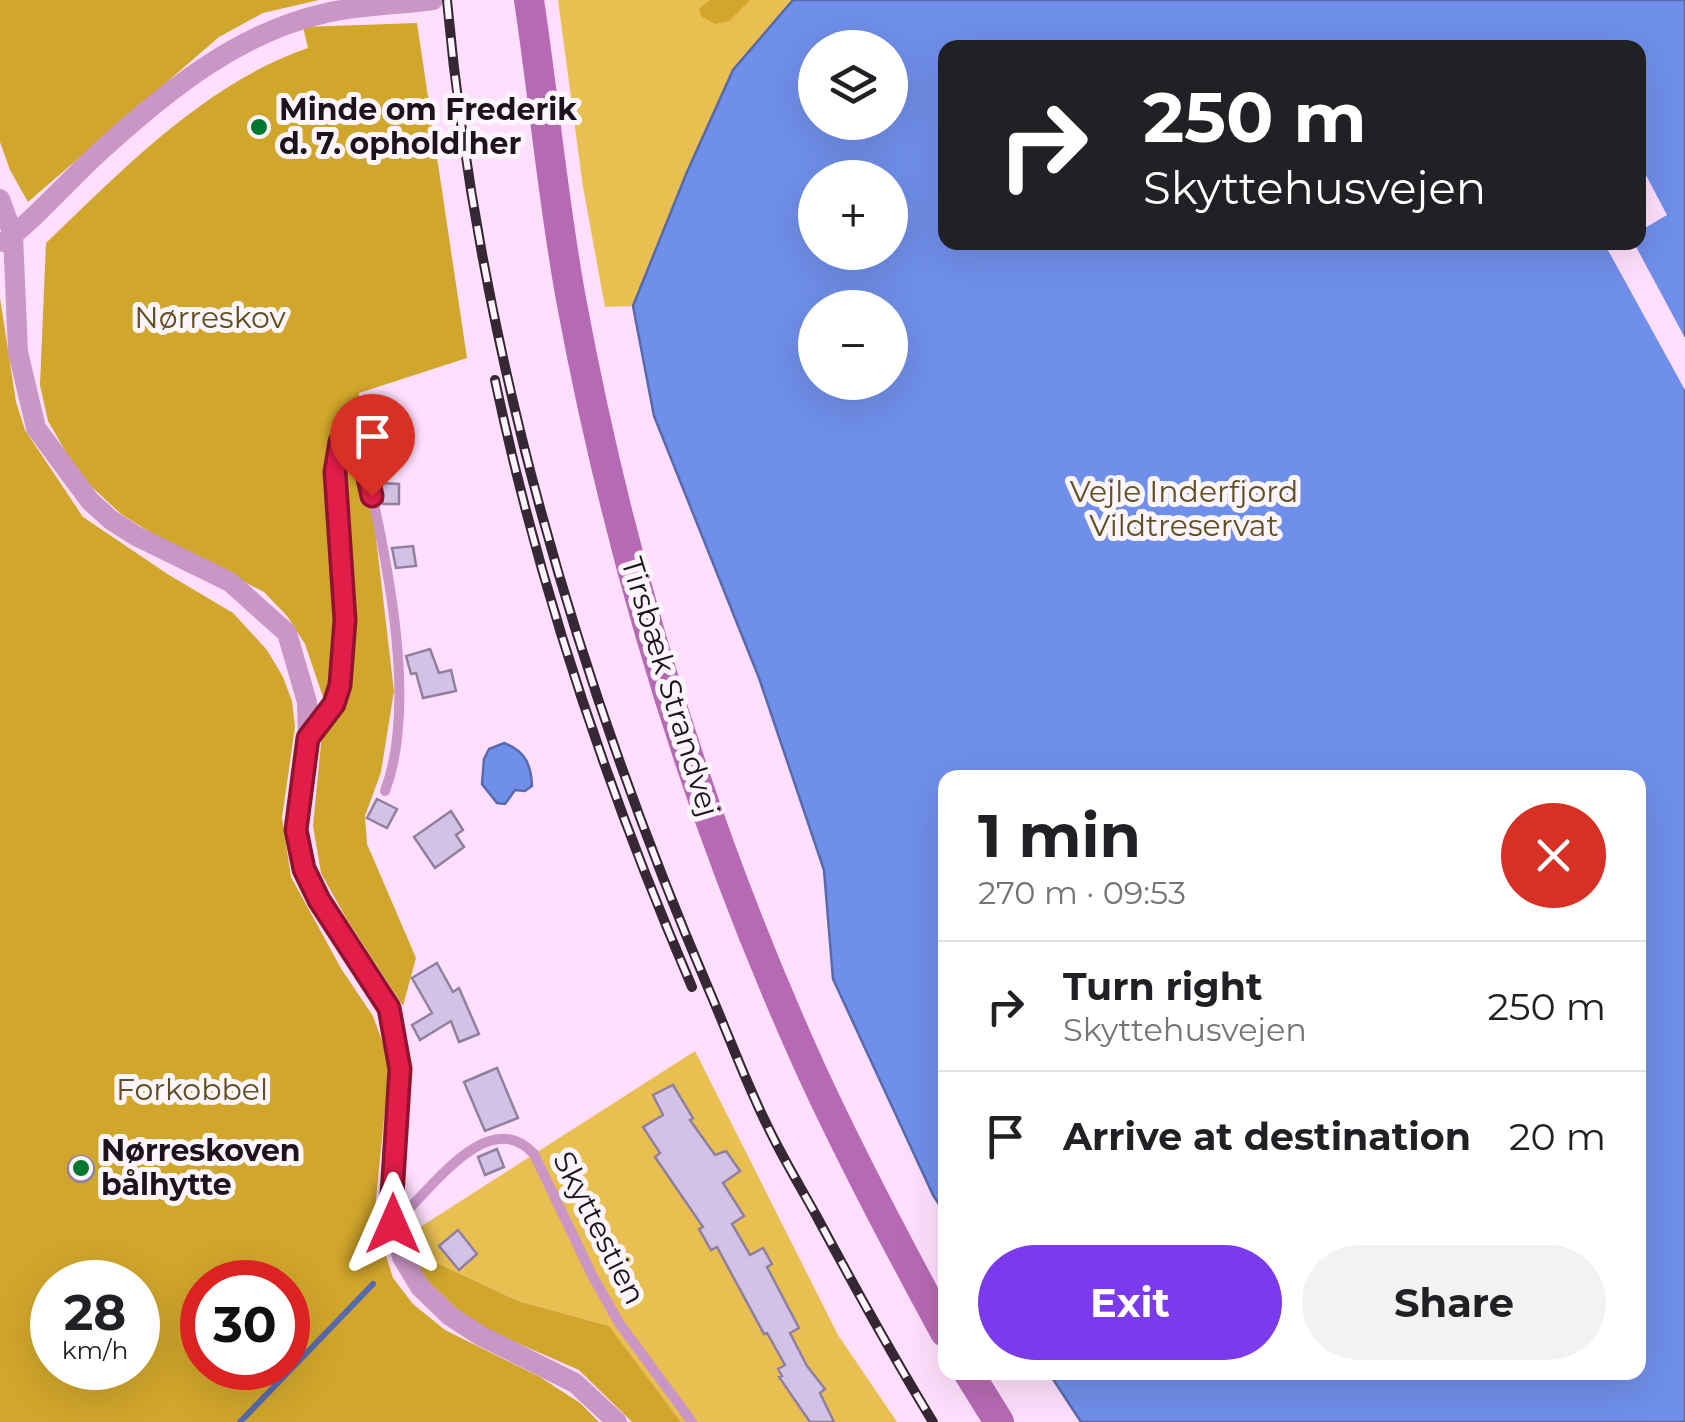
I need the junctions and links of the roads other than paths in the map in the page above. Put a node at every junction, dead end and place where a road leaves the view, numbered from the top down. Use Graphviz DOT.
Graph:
graph roads {
  1 [pos="433,0"];
  2 [pos="530,0"];
  3 [pos="0,199"];
  4 [pos="6,240"];
  5 [pos="308,738"];
  6 [pos="385,791"];
  7 [pos="393,1224"];
  8 [pos="938,1319"];
  9 [pos="973,1380"];
  10 [pos="617,1422"];
  11 [pos="692,1422"];
  12 [pos="999,1422"];
  1 -- 4 [label="street"];
  2 -- 8 [label="street, Tirsbæk Strandvej"];
  3 -- 4 [label="street"];
  4 -- 5 [label="street"];
  5 -- 6 [label="lane"];
  5 -- 7 [label="street"];
  7 -- 10 [label="street"];
  7 -- 11 [label="lane, Skyttestien"];
  9 -- 12 [label="street"];
}
